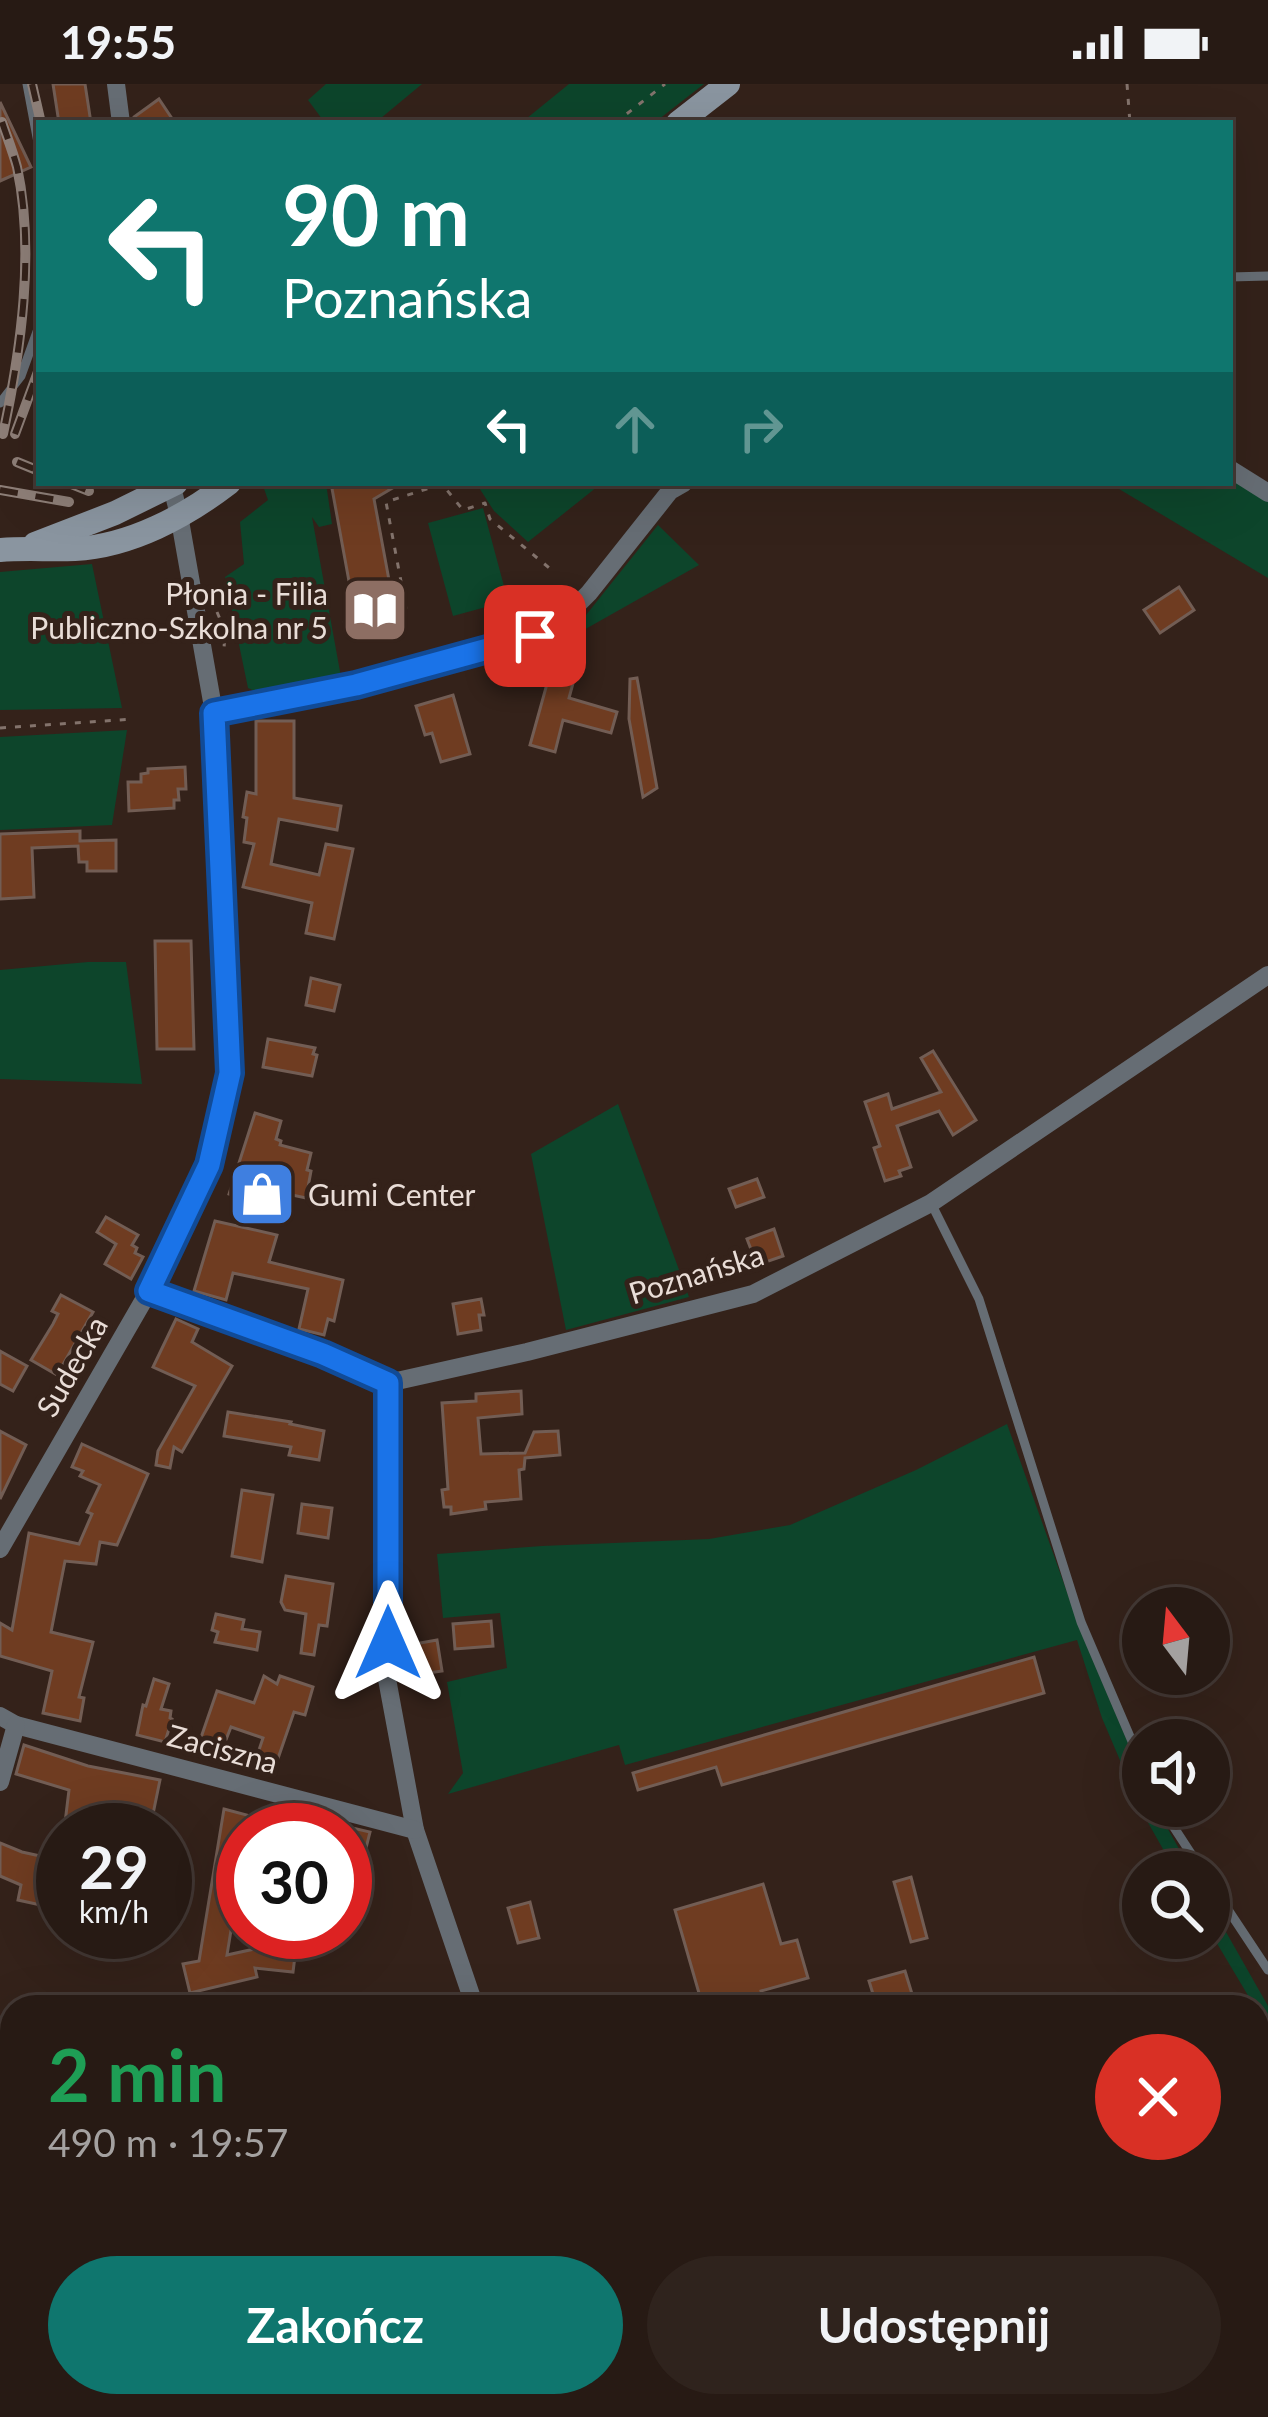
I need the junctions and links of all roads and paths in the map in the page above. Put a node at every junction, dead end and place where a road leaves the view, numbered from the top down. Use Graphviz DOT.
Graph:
graph roads {
  1 [pos="27,84"];
  2 [pos="116,84"];
  3 [pos="665,84"];
  4 [pos="728,84"];
  5 [pos="1127,84"];
  6 [pos="121,120"];
  7 [pos="619,120"];
  8 [pos="682,120"];
  9 [pos="1130,120"];
  10 [pos="36,132"];
  11 [pos="1268,276"];
  12 [pos="1233,277"];
  13 [pos="36,334"];
  14 [pos="0,403"];
  15 [pos="1233,471"];
  16 [pos="169,486"];
  17 [pos="173,486"];
  18 [pos="224,486"];
  19 [pos="436,486"];
  20 [pos="444,486"];
  21 [pos="679,486"];
  22 [pos="1268,493"];
  23 [pos="179,515"];
  24 [pos="12,549"];
  25 [pos="553,571"];
  26 [pos="343,622"];
  27 [pos="214,713"];
  28 [pos="133,718"];
  29 [pos="0,728"];
  30 [pos="1268,975"];
  31 [pos="931,1203"];
  32 [pos="149,1291"];
  33 [pos="388,1383"];
  34 [pos="0,1549"];
  35 [pos="1122,1719"];
  36 [pos="8,1720"];
  37 [pos="0,1782"];
  38 [pos="416,1830"];
  39 [pos="1230,1913"];
  40 [pos="1268,1970"];
  41 [pos="471,1995"];
  1 -- 10 [label="lane"];
  2 -- 6 [label="street"];
  3 -- 7 [label="path"];
  4 -- 8 [label="main road"];
  5 -- 9 [label="path"];
  11 -- 12 [label="lane"];
  13 -- 14 [label="lane"];
  15 -- 22 [label="street"];
  16 -- 24 [label="main road"];
  17 -- 23 [label="street, Sudecka"];
  18 -- 23 [label="main road"];
  19 -- 26 [label="path"];
  20 -- 25 [label="path"];
  21 -- 27 [label="street"];
  23 -- 24 [label="main road"];
  23 -- 27 [label="street, Sudecka"];
  27 -- 32 [label="street, Sudecka"];
  28 -- 29 [label="path"];
  30 -- 31 [label="street, Poznańska"];
  31 -- 33 [label="street, Poznańska"];
  31 -- 35 [label="lane"];
  32 -- 33 [label="street"];
  32 -- 34 [label="street, Sudecka"];
  33 -- 38 [label="street"];
  36 -- 37 [label="street, Zaciszna"];
  36 -- 38 [label="street, Zaciszna"];
  38 -- 41 [label="street"];
  39 -- 40 [label="lane"];
}
